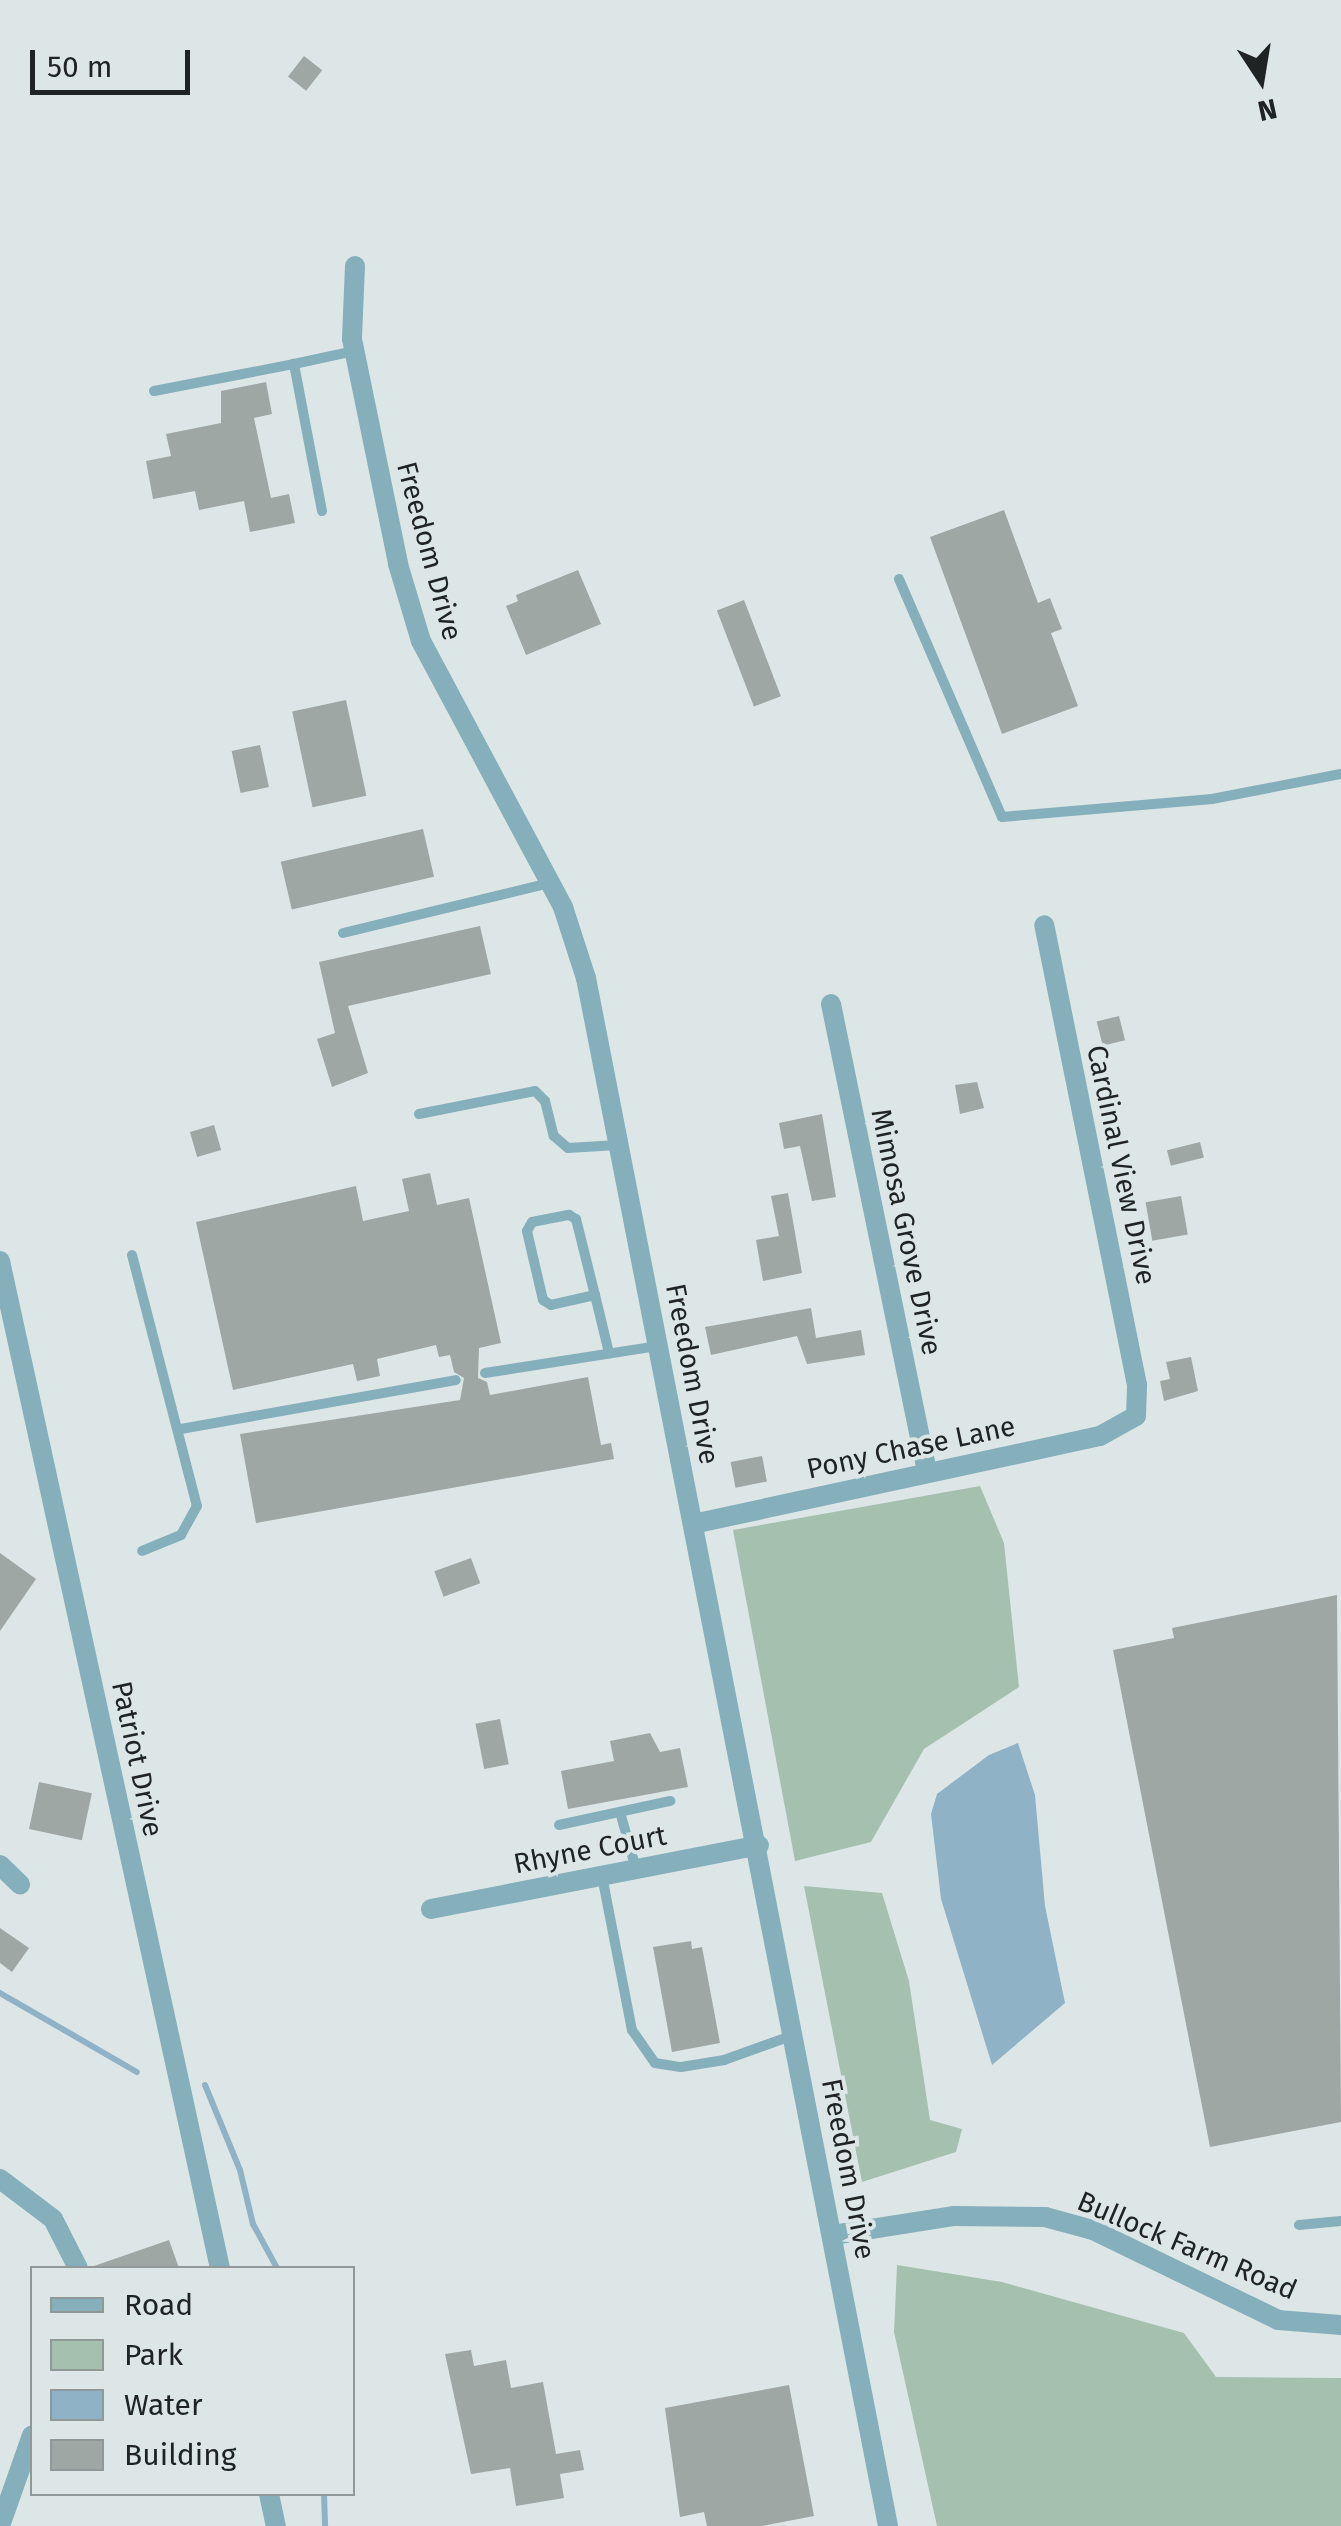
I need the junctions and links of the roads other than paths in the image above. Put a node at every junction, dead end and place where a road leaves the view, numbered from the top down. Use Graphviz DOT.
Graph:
graph roads {
  1 [pos="355,266"];
  2 [pos="354,351"];
  3 [pos="294,364"];
  4 [pos="154,390"];
  5 [pos="322,510"];
  6 [pos="899,579"];
  7 [pos="1341,774"];
  8 [pos="550,882"];
  9 [pos="1044,925"];
  10 [pos="343,933"];
  11 [pos="830,1004"];
  12 [pos="418,1114"];
  13 [pos="620,1144"];
  14 [pos="132,1255"];
  15 [pos="0,1260"];
  16 [pos="595,1295"];
  17 [pos="658,1346"];
  18 [pos="609,1353"];
  19 [pos="485,1374"];
  20 [pos="456,1380"];
  21 [pos="1136,1416"];
  22 [pos="181,1428"];
  23 [pos="927,1472"];
  24 [pos="693,1524"];
  25 [pos="142,1552"];
  26 [pos="670,1801"];
  27 [pos="620,1812"];
  28 [pos="559,1825"];
  29 [pos="759,1845"];
  30 [pos="0,1864"];
  31 [pos="636,1869"];
  32 [pos="602,1876"];
  33 [pos="20,1884"];
  34 [pos="431,1910"];
  35 [pos="795,2035"];
  36 [pos="0,2178"];
  37 [pos="1341,2221"];
  38 [pos="1299,2224"];
  39 [pos="833,2235"];
  40 [pos="77,2266"];
  41 [pos="220,2266"];
  42 [pos="1341,2326"];
  43 [pos="30,2442"];
  44 [pos="269,2496"];
  45 [pos="0,2526"];
  46 [pos="276,2526"];
  47 [pos="888,2526"];
  1 -- 2 [label="street, Freedom Drive"];
  2 -- 3 [label="lane"];
  2 -- 8 [label="street, Freedom Drive"];
  3 -- 4 [label="lane"];
  3 -- 5 [label="lane"];
  6 -- 7 [label="lane"];
  8 -- 10 [label="lane"];
  8 -- 13 [label="street, Freedom Drive"];
  9 -- 21 [label="street, Cardinal View Drive"];
  11 -- 23 [label="street, Mimosa Grove Drive"];
  12 -- 13 [label="lane"];
  13 -- 17 [label="street, Freedom Drive"];
  14 -- 22 [label="lane"];
  15 -- 41 [label="street, Patriot Drive"];
  16 -- 16 [label="lane"];
  16 -- 18 [label="lane"];
  17 -- 18 [label="lane"];
  17 -- 24 [label="street, Freedom Drive"];
  18 -- 19 [label="lane"];
  20 -- 22 [label="lane"];
  21 -- 23 [label="street, Pony Chase Lane"];
  22 -- 25 [label="lane"];
  23 -- 24 [label="street, Pony Chase Lane"];
  24 -- 29 [label="street, Freedom Drive"];
  26 -- 27 [label="lane"];
  27 -- 28 [label="lane"];
  27 -- 31 [label="lane"];
  29 -- 31 [label="street, Rhyne Court"];
  29 -- 35 [label="street, Freedom Drive"];
  30 -- 33 [label="street"];
  31 -- 32 [label="street, Rhyne Court"];
  32 -- 34 [label="street, Rhyne Court"];
  32 -- 35 [label="lane"];
  35 -- 39 [label="street, Freedom Drive"];
  36 -- 40 [label="street"];
  37 -- 38 [label="lane"];
  39 -- 42 [label="street, Bullock Farm Road"];
  39 -- 47 [label="street, Freedom Drive"];
  43 -- 45 [label="street"];
  44 -- 46 [label="street"];
}
